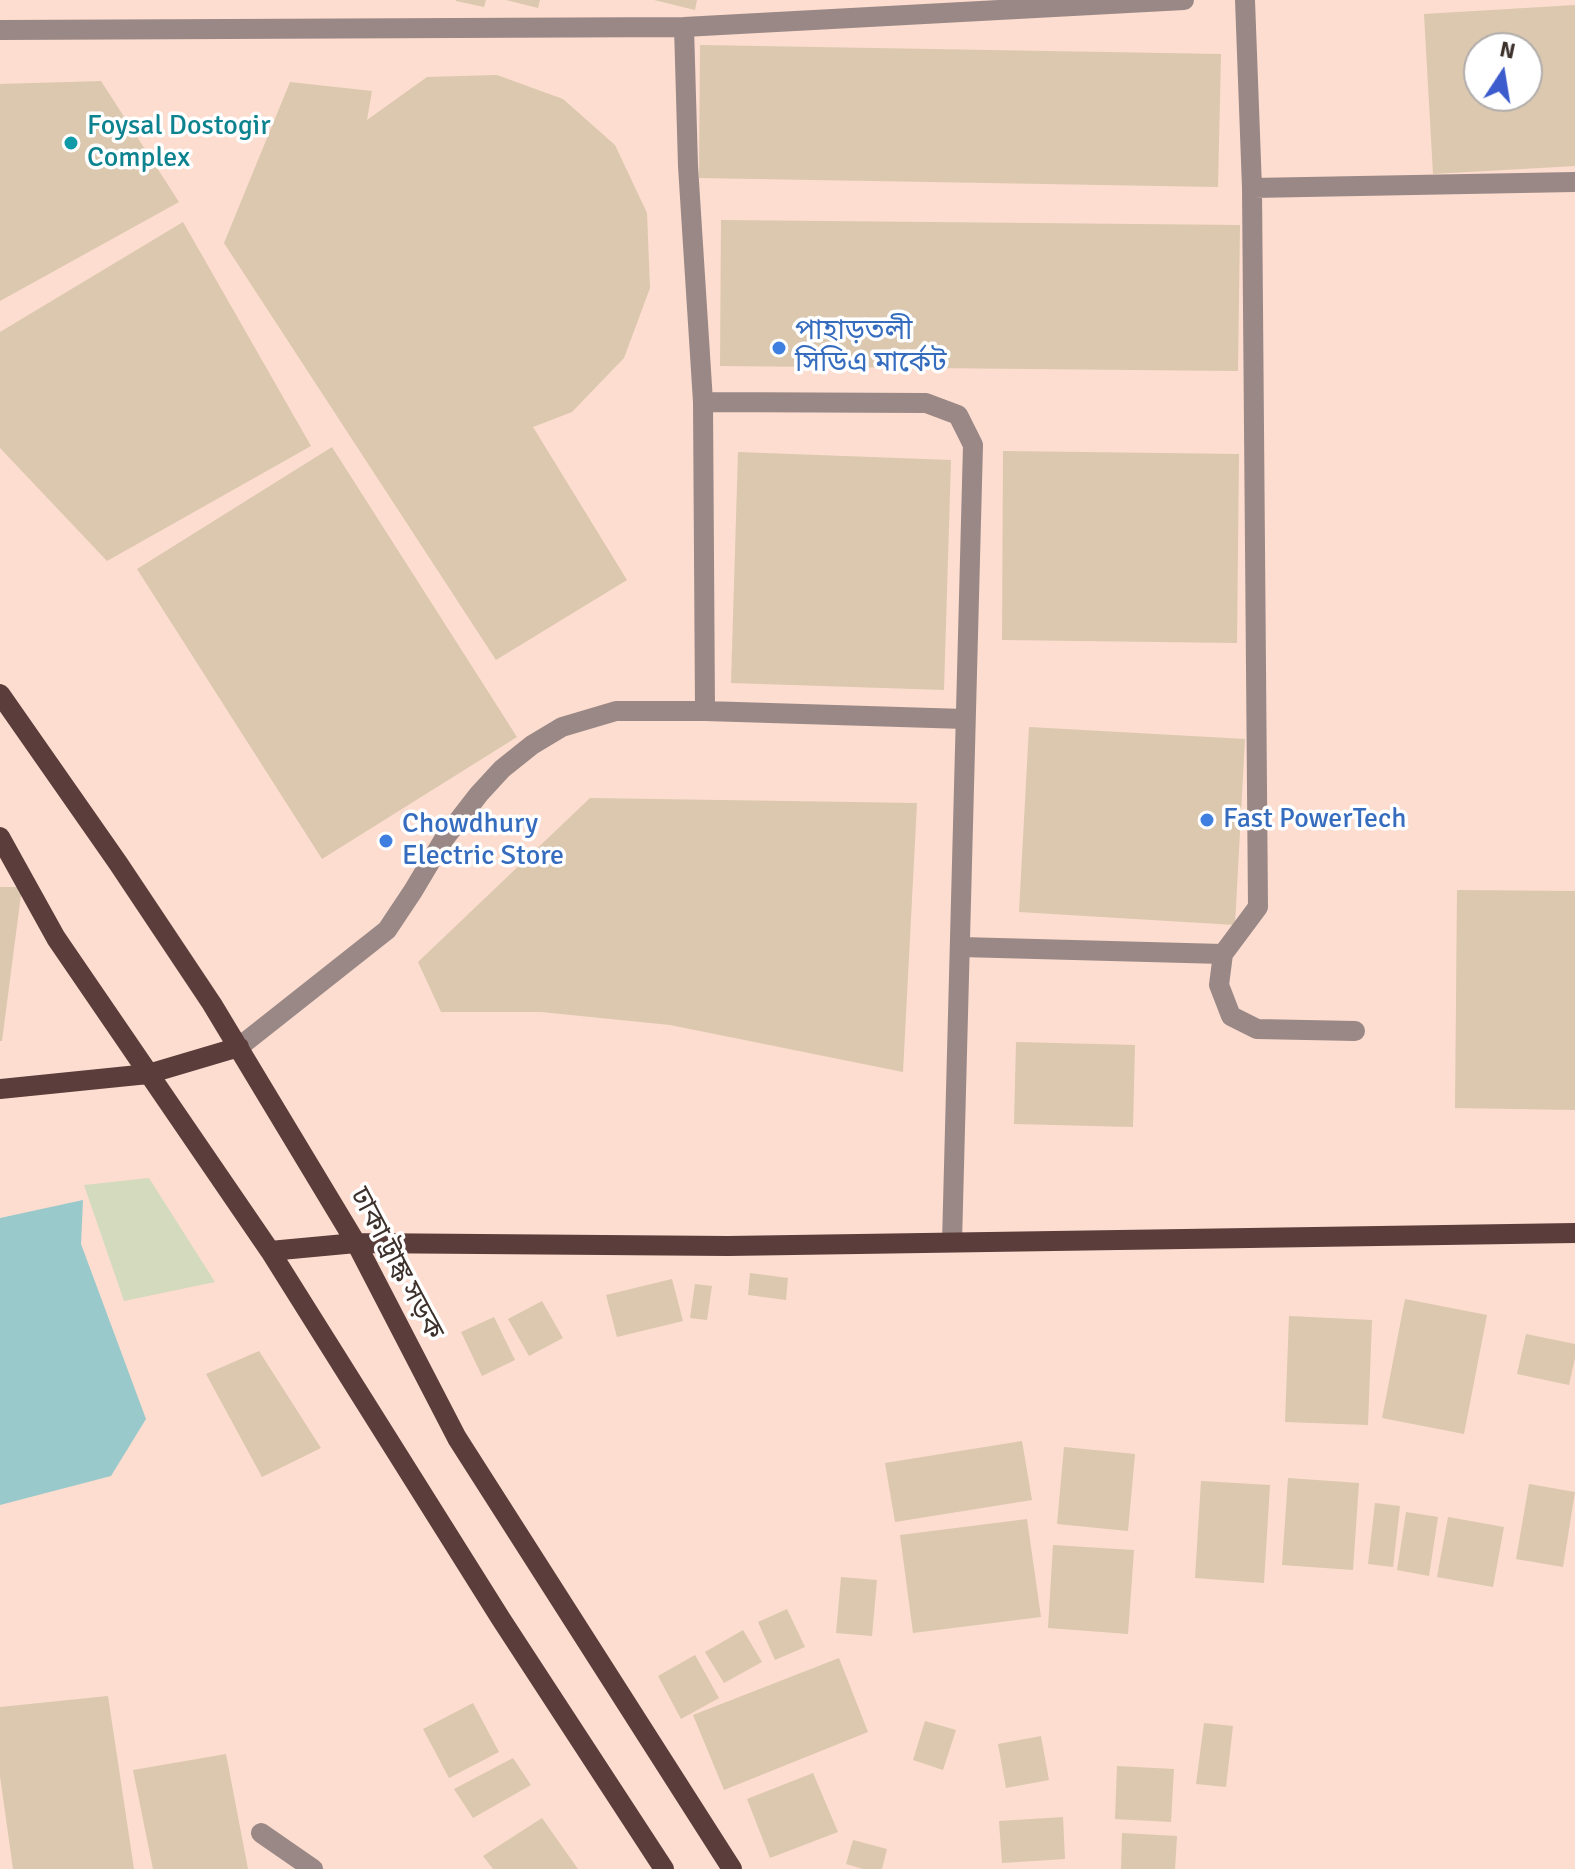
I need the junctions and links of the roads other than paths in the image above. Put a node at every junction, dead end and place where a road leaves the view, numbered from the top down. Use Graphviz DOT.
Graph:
graph roads {
  1 [pos="1184,0"];
  2 [pos="1245,0"];
  3 [pos="953,6"];
  4 [pos="684,27"];
  5 [pos="0,30"];
  6 [pos="1575,182"];
  7 [pos="1252,188"];
  8 [pos="703,402"];
  9 [pos="0,695"];
  10 [pos="705,711"];
  11 [pos="965,719"];
  12 [pos="0,837"];
  13 [pos="961,947"];
  14 [pos="1223,954"];
  15 [pos="1355,1031"];
  16 [pos="239,1047"];
  17 [pos="148,1074"];
  18 [pos="0,1089"];
  19 [pos="1575,1233"];
  20 [pos="952,1242"];
  21 [pos="356,1243"];
  22 [pos="270,1251"];
  23 [pos="261,1833"];
  24 [pos="313,1869"];
  25 [pos="664,1869"];
  26 [pos="732,1869"];
  1 -- 3 [label="street"];
  2 -- 7 [label="street"];
  3 -- 4 [label="street"];
  4 -- 5 [label="street"];
  4 -- 8 [label="street"];
  6 -- 7 [label="street"];
  7 -- 14 [label="street"];
  8 -- 10 [label="street"];
  8 -- 11 [label="street"];
  9 -- 16 [label="main road, ঢাকা ট্রাঙ্ক সড়ক"];
  10 -- 11 [label="street"];
  10 -- 16 [label="street"];
  11 -- 13 [label="street"];
  12 -- 17 [label="main road"];
  13 -- 14 [label="street"];
  13 -- 20 [label="street"];
  14 -- 15 [label="street"];
  16 -- 17 [label="main road"];
  16 -- 21 [label="main road, ঢাকা ট্রাঙ্ক সড়ক"];
  17 -- 18 [label="main road"];
  17 -- 22 [label="main road"];
  19 -- 20 [label="main road"];
  20 -- 21 [label="main road"];
  21 -- 22 [label="main road"];
  21 -- 26 [label="main road, ঢাকা ট্রাঙ্ক সড়ক"];
  22 -- 25 [label="main road"];
  23 -- 24 [label="street"];
}
